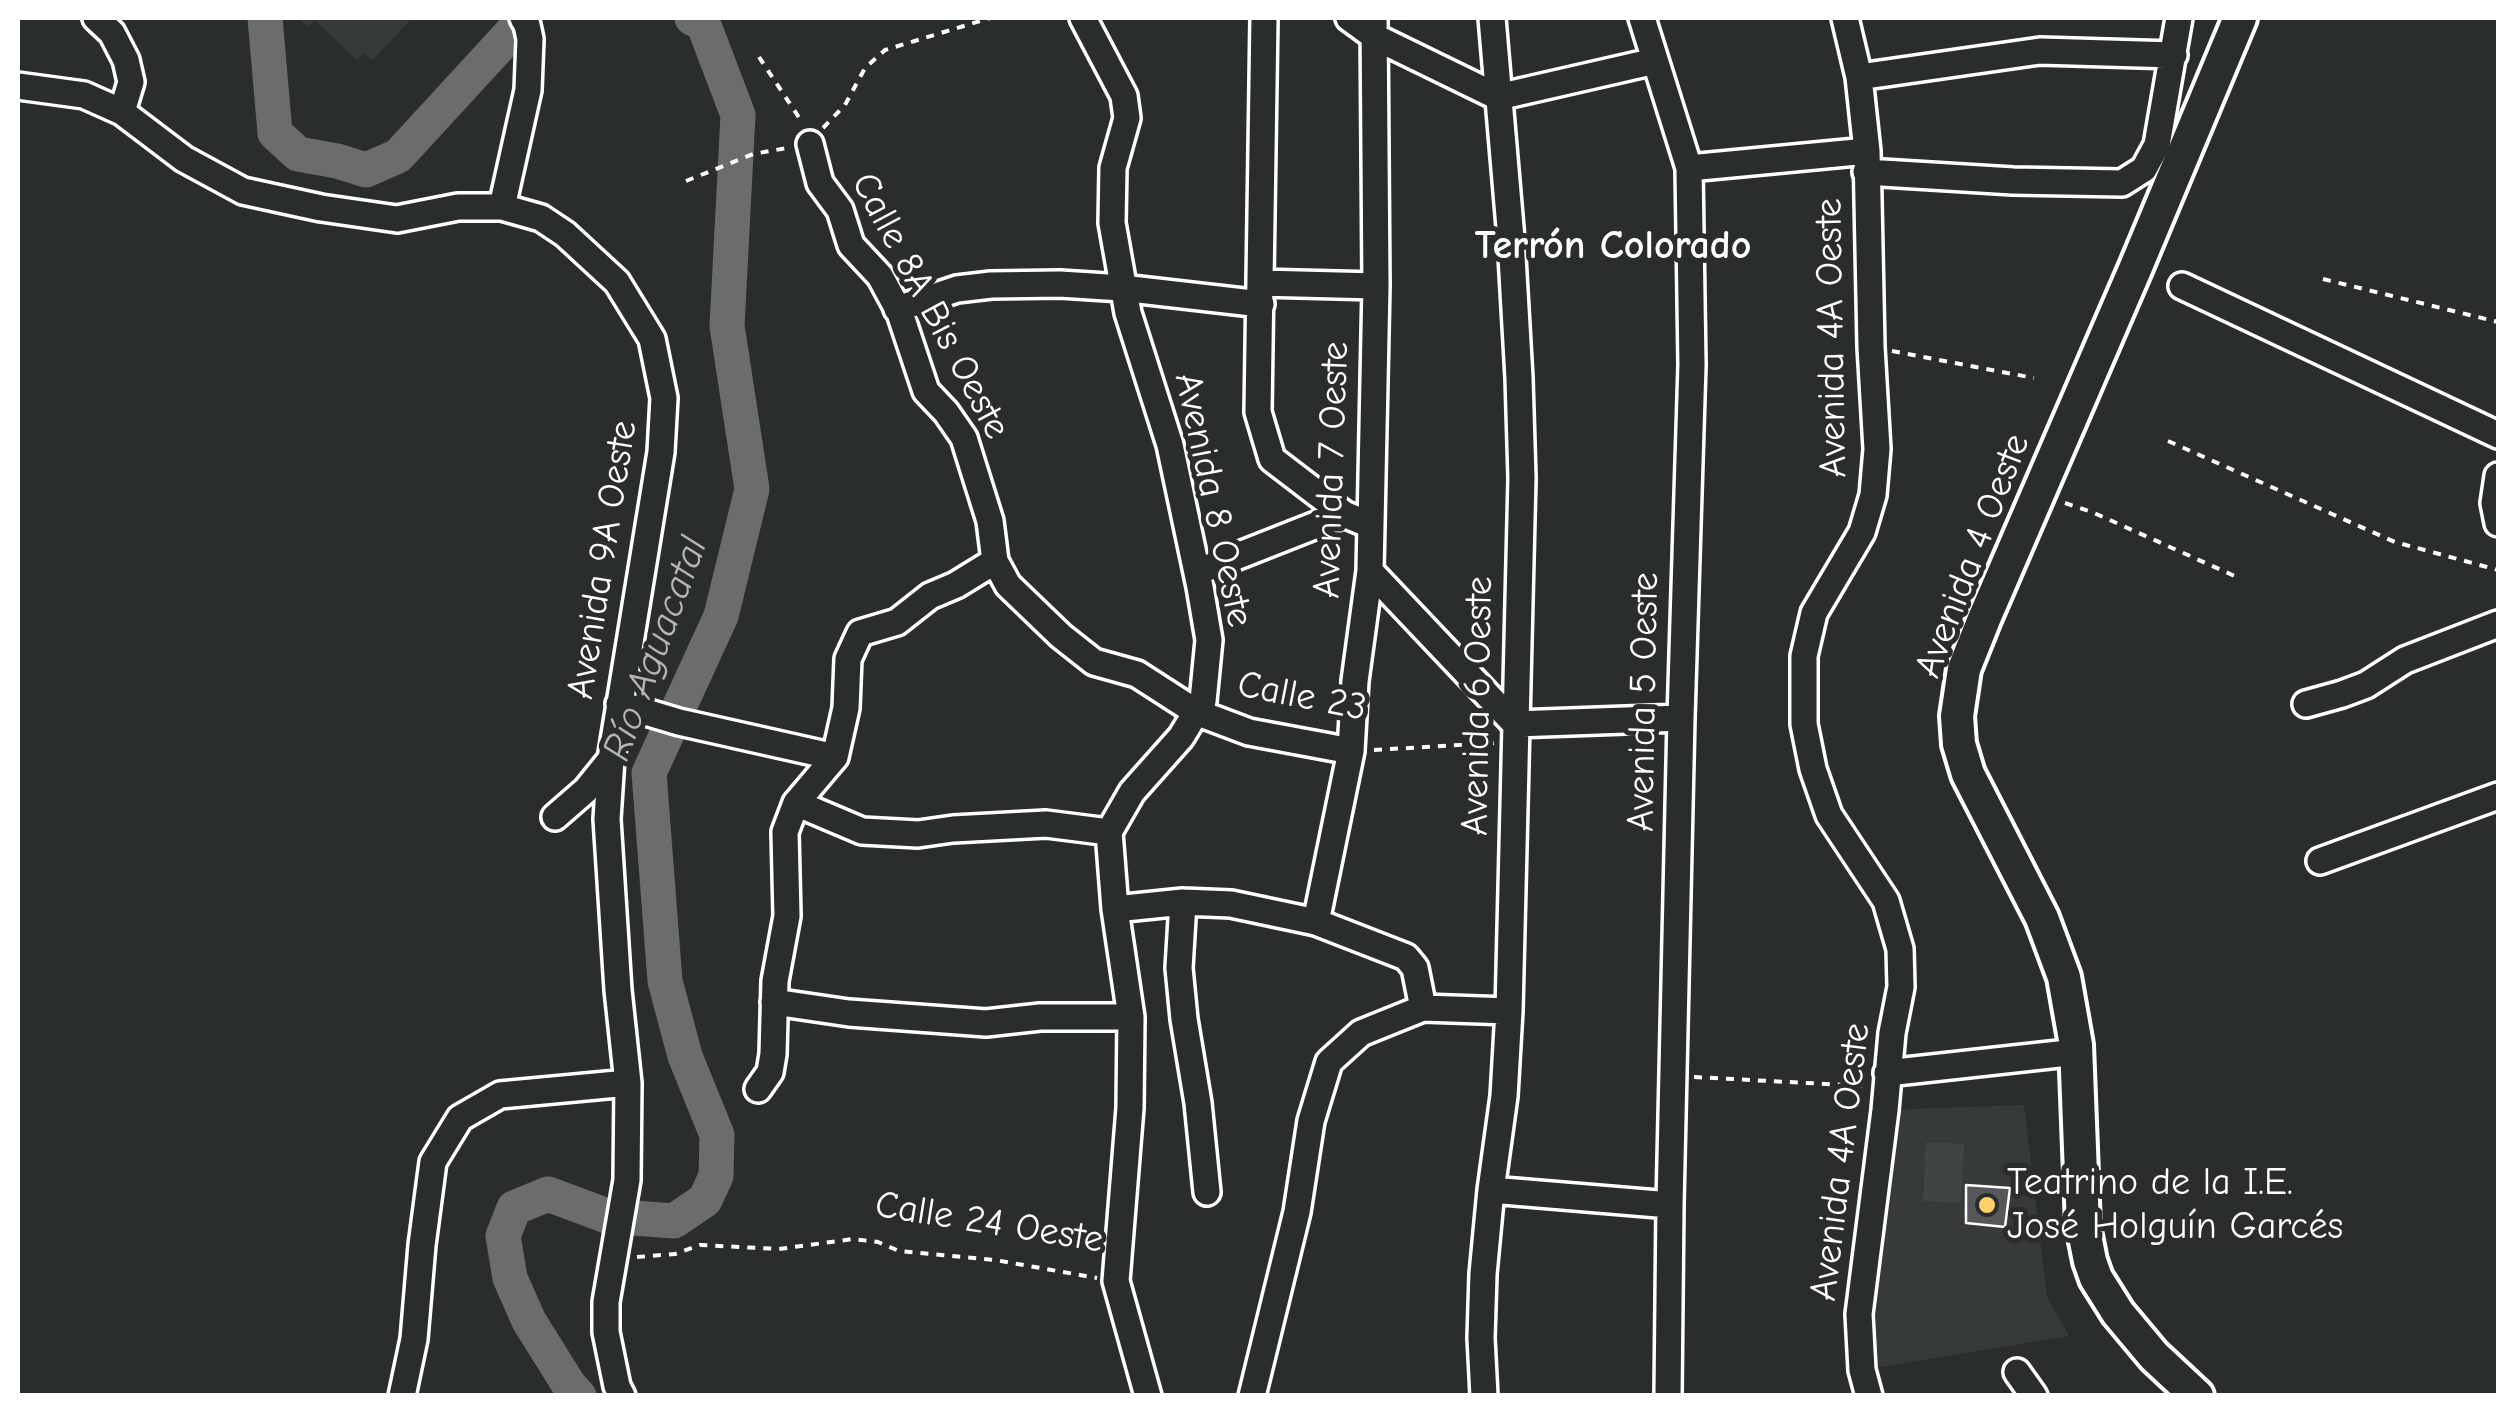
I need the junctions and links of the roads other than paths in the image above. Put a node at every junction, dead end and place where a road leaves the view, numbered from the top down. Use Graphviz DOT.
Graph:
graph roads {
  1 [pos="96,18"];
  2 [pos="1264,18"];
  3 [pos="1349,18"];
  4 [pos="1492,18"];
  5 [pos="1642,18"];
  6 [pos="1845,18"];
  7 [pos="2179,18"];
  8 [pos="2240,18"];
  9 [pos="1086,21"];
  10 [pos="525,22"];
  11 [pos="1374,27"];
  12 [pos="2174,55"];
  13 [pos="1656,61"];
  14 [pos="1859,77"];
  15 [pos="18,86"];
  16 [pos="1498,97"];
  17 [pos="122,112"];
  18 [pos="812,141"];
  19 [pos="1866,162"];
  20 [pos="1689,168"];
  21 [pos="502,206"];
  22 [pos="1376,286"];
  23 [pos="2182,286"];
  24 [pos="1122,288"];
  25 [pos="1261,294"];
  26 [pos="898,309"];
  27 [pos="2498,435"];
  28 [pos="2498,476"];
  29 [pos="1344,514"];
  30 [pos="2498,523"];
  31 [pos="1370,525"];
  32 [pos="995,561"];
  33 [pos="1370,571"];
  34 [pos="1197,572"];
  35 [pos="2498,624"];
  36 [pos="2306,704"];
  37 [pos="624,705"];
  38 [pos="1196,712"];
  39 [pos="1681,718"];
  40 [pos="1515,733"];
  41 [pos="1351,751"];
  42 [pos="835,757"];
  43 [pos="610,759"];
  44 [pos="2498,796"];
  45 [pos="796,803"];
  46 [pos="555,817"];
  47 [pos="1109,832"];
  48 [pos="2320,860"];
  49 [pos="1183,902"];
  50 [pos="1115,909"];
  51 [pos="1316,922"];
  52 [pos="774,1002"];
  53 [pos="1423,1008"];
  54 [pos="1510,1011"];
  55 [pos="1131,1017"];
  56 [pos="2077,1052"];
  57 [pos="1887,1080"];
  58 [pos="628,1083"];
  59 [pos="758,1089"];
  60 [pos="1490,1190"];
  61 [pos="1207,1192"];
  62 [pos="1670,1205"];
  63 [pos="2017,1372"];
  64 [pos="402,1396"];
  65 [pos="622,1396"];
  66 [pos="1148,1396"];
  67 [pos="1252,1396"];
  68 [pos="1484,1396"];
  69 [pos="1668,1396"];
  70 [pos="1868,1396"];
  71 [pos="2034,1396"];
  72 [pos="2197,1396"];
  1 -- 17 [label="street"];
  2 -- 25 [label="street"];
  3 -- 11 [label="street"];
  4 -- 16 [label="street, Avenida 6 Oeste"];
  5 -- 13 [label="street, Avenida 5 Oeste"];
  6 -- 14 [label="street, Avenida 4A Oeste"];
  7 -- 12 [label="street"];
  8 -- 56 [label="main road, Avenida 4 Oeste"];
  9 -- 24 [label="street, Avenida 8 Oeste"];
  10 -- 21 [label="street"];
  11 -- 16 [label="street"];
  11 -- 22 [label="street, Avenida 7 Oeste"];
  12 -- 14 [label="street"];
  12 -- 19 [label="street"];
  13 -- 16 [label="street"];
  13 -- 20 [label="street, Avenida 5 Oeste"];
  14 -- 19 [label="street, Avenida 4A Oeste"];
  15 -- 17 [label="street"];
  16 -- 40 [label="street, Avenida 6 Oeste"];
  17 -- 21 [label="street"];
  18 -- 26 [label="street, Calle 8A Bis Oeste"];
  19 -- 20 [label="street"];
  19 -- 57 [label="street, Avenida 4A Oeste"];
  20 -- 39 [label="street, Avenida 5 Oeste"];
  21 -- 37 [label="street, Avenida 9A Oeste"];
  22 -- 25 [label="street"];
  22 -- 31 [label="street, Avenida 7 Oeste"];
  23 -- 27 [label="street"];
  24 -- 25 [label="street"];
  24 -- 26 [label="street"];
  24 -- 34 [label="street, Avenida 8 Oeste"];
  25 -- 29 [label="street"];
  26 -- 32 [label="street, Calle 8A Bis Oeste"];
  28 -- 30 [label="street"];
  29 -- 31 [label="street"];
  29 -- 34 [label="street"];
  31 -- 33 [label="street, Avenida 7 Oeste"];
  32 -- 38 [label="street, Calle 23"];
  32 -- 42 [label="street"];
  33 -- 40 [label="street"];
  33 -- 41 [label="street, Avenida 7 Oeste"];
  34 -- 38 [label="street, Avenida 8 Oeste"];
  35 -- 36 [label="street"];
  37 -- 42 [label="street"];
  37 -- 43 [label="street, Avenida 9A Oeste"];
  38 -- 41 [label="street, Calle 23"];
  38 -- 47 [label="street, Avenida 8 Oeste"];
  39 -- 40 [label="street"];
  39 -- 62 [label="street, Avenida 5 Oeste"];
  40 -- 54 [label="street, Avenida 6 Oeste"];
  41 -- 51 [label="street, Avenida 7 Oeste"];
  42 -- 45 [label="street"];
  43 -- 46 [label="street"];
  43 -- 58 [label="street, Avenida 9A Oeste"];
  44 -- 48 [label="street"];
  45 -- 47 [label="street"];
  45 -- 52 [label="street"];
  47 -- 50 [label="street"];
  49 -- 50 [label="street"];
  49 -- 51 [label="street"];
  49 -- 61 [label="street"];
  50 -- 55 [label="street"];
  51 -- 53 [label="street"];
  52 -- 55 [label="street"];
  52 -- 59 [label="street"];
  53 -- 54 [label="street"];
  53 -- 67 [label="street"];
  54 -- 60 [label="street, Avenida 6 Oeste"];
  55 -- 66 [label="street"];
  56 -- 57 [label="street"];
  56 -- 72 [label="main road, Avenida 4 Oeste"];
  57 -- 70 [label="street, Avenida 4A Oeste"];
  58 -- 64 [label="street"];
  58 -- 65 [label="street, Avenida 9A Oeste"];
  60 -- 62 [label="street"];
  60 -- 68 [label="street, Avenida 6 Oeste"];
  62 -- 69 [label="street, Avenida 5 Oeste"];
  63 -- 71 [label="street"];
}
